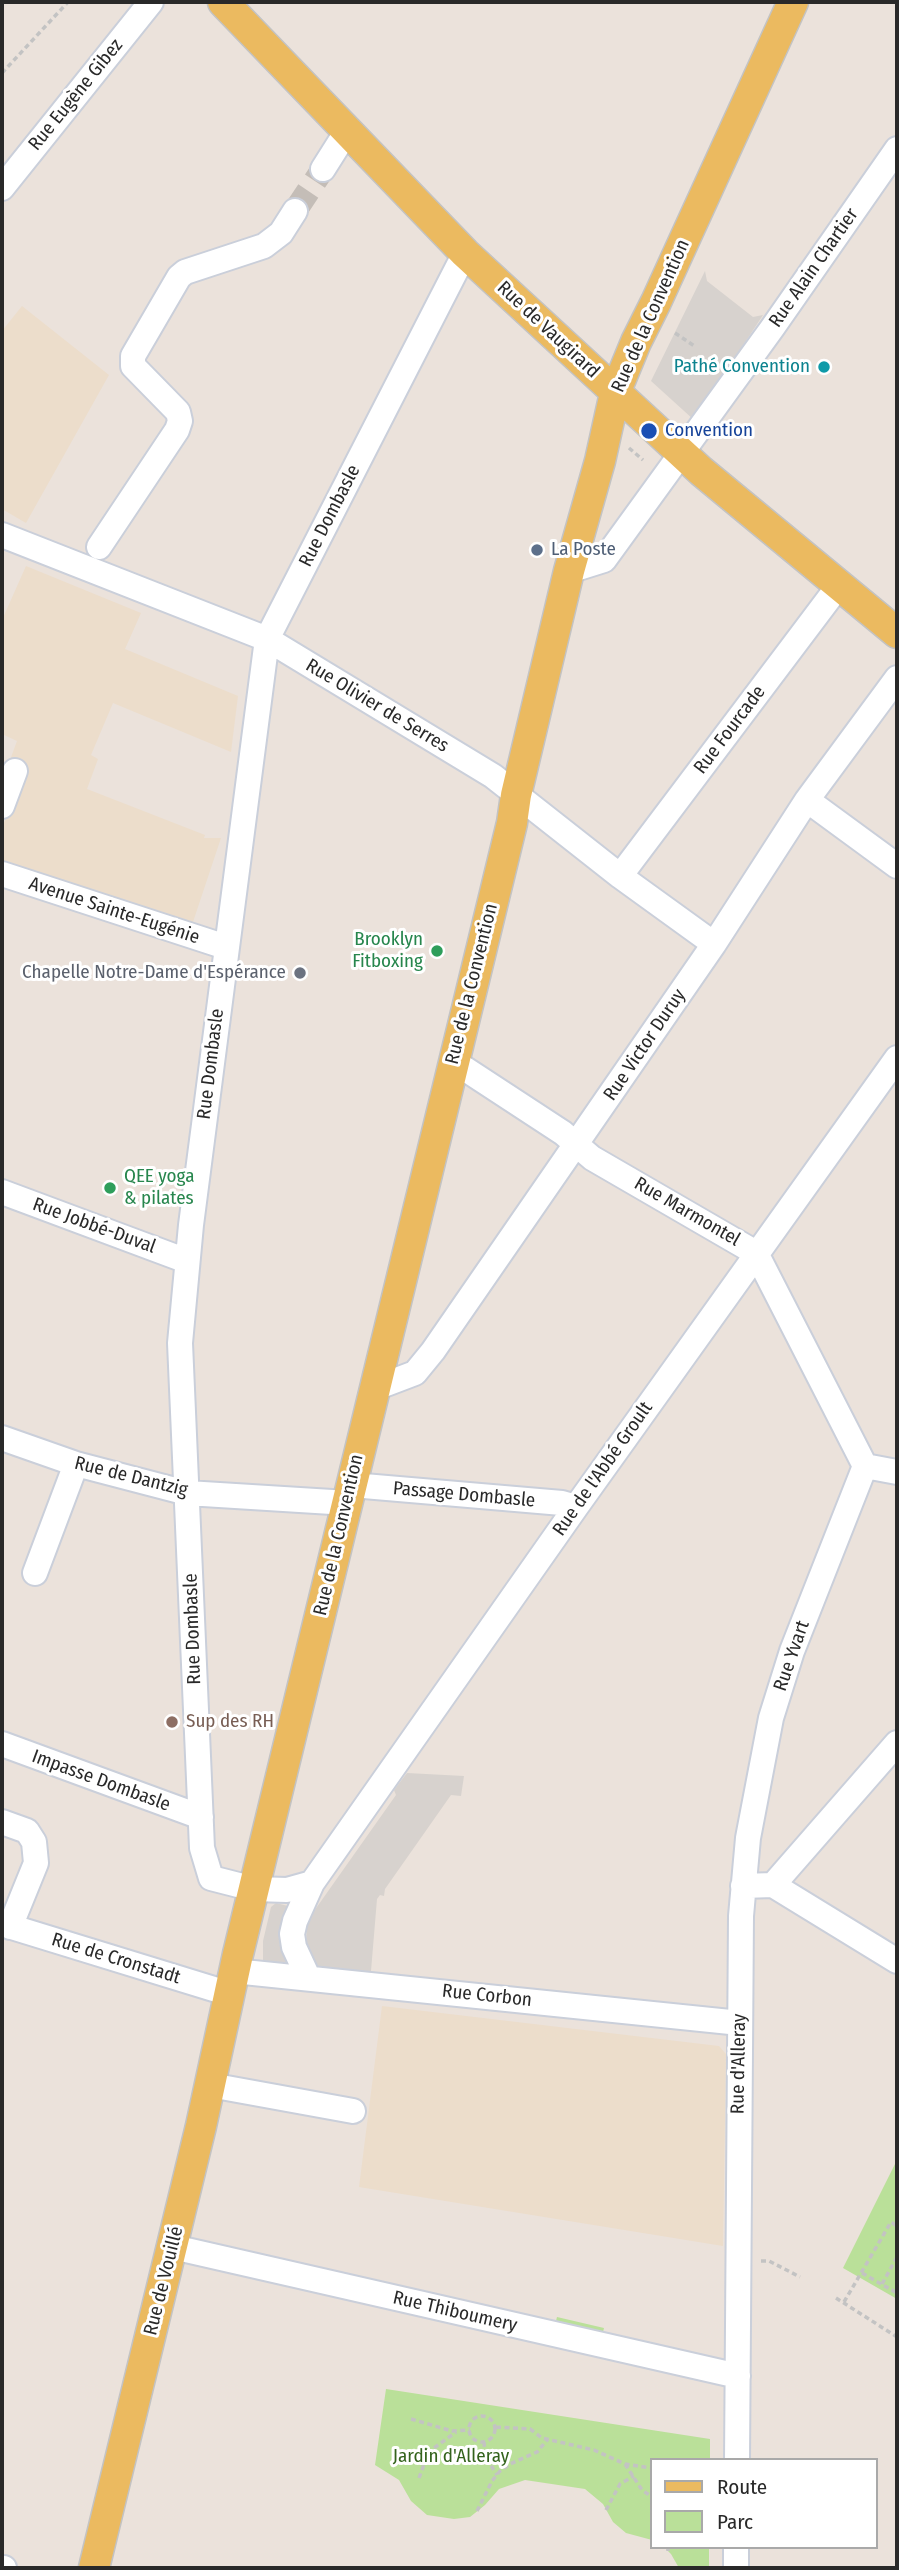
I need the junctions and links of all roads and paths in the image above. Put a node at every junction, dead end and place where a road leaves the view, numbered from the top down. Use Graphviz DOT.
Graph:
graph roads {
  1 [pos="68,2"];
  2 [pos="150,2"];
  3 [pos="223,2"];
  4 [pos="793,2"];
  5 [pos="2,73"];
  6 [pos="346,131"];
  7 [pos="897,149"];
  8 [pos="323,169"];
  9 [pos="2,188"];
  10 [pos="295,211"];
  11 [pos="465,253"];
  12 [pos="675,332"];
  13 [pos="696,347"];
  14 [pos="673,360"];
  15 [pos="686,368"];
  16 [pos="615,393"];
  17 [pos="629,448"];
  18 [pos="681,452"];
  19 [pos="643,460"];
  20 [pos="2,536"];
  21 [pos="99,547"];
  22 [pos="569,571"];
  23 [pos="840,584"];
  24 [pos="897,633"];
  25 [pos="267,639"];
  26 [pos="897,678"];
  27 [pos="15,771"];
  28 [pos="516,795"];
  29 [pos="807,800"];
  30 [pos="2,806"];
  31 [pos="897,866"];
  32 [pos="2,874"];
  33 [pos="620,876"];
  34 [pos="714,944"];
  35 [pos="226,947"];
  36 [pos="897,1058"];
  37 [pos="453,1061"];
  38 [pos="577,1143"];
  39 [pos="2,1192"];
  40 [pos="756,1253"];
  41 [pos="187,1261"];
  42 [pos="373,1389"];
  43 [pos="2,1438"];
  44 [pos="76,1464"];
  45 [pos="865,1466"];
  46 [pos="897,1472"];
  47 [pos="187,1493"];
  48 [pos="350,1494"];
  49 [pos="576,1507"];
  50 [pos="35,1573"];
  51 [pos="2,1744"];
  52 [pos="897,1744"];
  53 [pos="201,1817"];
  54 [pos="2,1822"];
  55 [pos="312,1883"];
  56 [pos="773,1885"];
  57 [pos="743,1886"];
  58 [pos="254,1889"];
  59 [pos="6,1926"];
  60 [pos="897,1961"];
  61 [pos="308,1977"];
  62 [pos="232,1982"];
  63 [pos="740,2023"];
  64 [pos="210,2085"];
  65 [pos="353,2111"];
  66 [pos="897,2226"];
  67 [pos="173,2247"];
  68 [pos="897,2257"];
  69 [pos="738,2261"];
  70 [pos="862,2273"];
  71 [pos="800,2277"];
  72 [pos="882,2284"];
  73 [pos="897,2292"];
  74 [pos="836,2298"];
  75 [pos="844,2302"];
  76 [pos="897,2337"];
  77 [pos="738,2376"];
  78 [pos="411,2419"];
  79 [pos="496,2427"];
  80 [pos="470,2430"];
  81 [pos="456,2432"];
  82 [pos="548,2439"];
  83 [pos="483,2442"];
  84 [pos="485,2456"];
  85 [pos="737,2458"];
  86 [pos="473,2461"];
  87 [pos="625,2464"];
  88 [pos="650,2468"];
  89 [pos="497,2475"];
  90 [pos="634,2476"];
  91 [pos="419,2478"];
  92 [pos="650,2496"];
  93 [pos="606,2510"];
  94 [pos="477,2511"];
  95 [pos="736,2549"];
  96 [pos="94,2568"];
  97 [pos="736,2568"];
  1 -- 5 [label="path"];
  2 -- 9 [label="street, Rue Eugène Gibez"];
  3 -- 6 [label="main road, Rue de Vaugirard"];
  4 -- 16 [label="main road, Rue de la Convention"];
  6 -- 8 [label="street"];
  6 -- 11 [label="main road, Rue de Vaugirard"];
  7 -- 18 [label="street, Rue Alain Chartier"];
  10 -- 21 [label="street"];
  11 -- 16 [label="main road, Rue de Vaugirard"];
  11 -- 25 [label="street, Rue Dombasle"];
  12 -- 13 [label="path"];
  14 -- 15 [label="path"];
  16 -- 18 [label="main road, Rue de Vaugirard"];
  16 -- 22 [label="main road, Rue de la Convention"];
  17 -- 19 [label="path"];
  18 -- 22 [label="street, Rue Alain Chartier"];
  18 -- 23 [label="main road, Rue de Vaugirard"];
  20 -- 25 [label="street, Rue Olivier de Serres"];
  22 -- 28 [label="main road, Rue de la Convention"];
  23 -- 24 [label="main road, Rue de Vaugirard"];
  23 -- 33 [label="street, Rue Fourcade"];
  25 -- 28 [label="street, Rue Olivier de Serres"];
  25 -- 35 [label="street, Rue Dombasle"];
  26 -- 29 [label="street, Rue Victor Duruy"];
  27 -- 30 [label="street"];
  28 -- 33 [label="street, Rue Olivier de Serres"];
  28 -- 37 [label="main road, Rue de la Convention"];
  29 -- 31 [label="street"];
  29 -- 34 [label="street, Rue Victor Duruy"];
  32 -- 35 [label="street, Avenue Sainte-Eugénie"];
  33 -- 34 [label="street, Rue Olivier de Serres"];
  34 -- 38 [label="street, Rue Victor Duruy"];
  35 -- 41 [label="street, Rue Dombasle"];
  36 -- 40 [label="street, Rue de l'Abbé Groult"];
  37 -- 38 [label="street, Rue Marmontel"];
  37 -- 42 [label="main road, Rue de la Convention"];
  38 -- 40 [label="street, Rue Marmontel"];
  38 -- 42 [label="street, Rue Victor Duruy"];
  39 -- 41 [label="street, Rue Jobbé-Duval"];
  40 -- 45 [label="street, Rue Marmontel"];
  40 -- 49 [label="street, Rue de l'Abbé Groult"];
  41 -- 47 [label="street, Rue Dombasle"];
  42 -- 48 [label="main road, Rue de la Convention"];
  43 -- 44 [label="street, Rue de Dantzig"];
  44 -- 47 [label="street, Rue de Dantzig"];
  44 -- 50 [label="street"];
  45 -- 46 [label="street"];
  45 -- 57 [label="street, Rue Yvart"];
  47 -- 48 [label="street, Rue de Dantzig"];
  47 -- 53 [label="street, Rue Dombasle"];
  48 -- 49 [label="street, Passage Dombasle"];
  48 -- 58 [label="main road, Rue de la Convention"];
  49 -- 55 [label="street, Rue de l'Abbé Groult"];
  51 -- 53 [label="street, Impasse Dombasle"];
  52 -- 56 [label="street"];
  53 -- 58 [label="street, Rue Dombasle"];
  54 -- 59 [label="street"];
  55 -- 58 [label="street"];
  55 -- 61 [label="street, Rue de l'Abbé Groult"];
  56 -- 57 [label="street"];
  56 -- 60 [label="street"];
  57 -- 63 [label="street, Rue d'Alleray"];
  58 -- 62 [label="main road, Rue de la Convention"];
  59 -- 62 [label="street, Rue de Cronstadt"];
  61 -- 62 [label="street, Rue Corbon"];
  61 -- 63 [label="street, Rue Corbon"];
  62 -- 64 [label="main road, Rue de Vouillé"];
  63 -- 69 [label="street, Rue d'Alleray"];
  64 -- 65 [label="street"];
  64 -- 67 [label="main road, Rue de Vouillé"];
  66 -- 70 [label="path"];
  67 -- 77 [label="street, Rue Thiboumery"];
  67 -- 96 [label="main road, Rue de Vouillé"];
  68 -- 72 [label="path"];
  69 -- 71 [label="path"];
  69 -- 77 [label="street, Rue d'Alleray"];
  70 -- 72 [label="path"];
  70 -- 75 [label="path"];
  72 -- 73 [label="path"];
  74 -- 75 [label="path"];
  75 -- 76 [label="path"];
  77 -- 85 [label="street, Rue d'Alleray"];
  78 -- 81 [label="path"];
  79 -- 80 [label="path"];
  79 -- 82 [label="path"];
  79 -- 83 [label="path"];
  80 -- 81 [label="path"];
  80 -- 83 [label="path"];
  81 -- 91 [label="path"];
  82 -- 87 [label="path"];
  82 -- 89 [label="path"];
  83 -- 84 [label="path"];
  84 -- 86 [label="path"];
  84 -- 89 [label="path"];
  87 -- 88 [label="path"];
  87 -- 90 [label="path"];
  89 -- 94 [label="path"];
  90 -- 92 [label="path"];
  90 -- 93 [label="path"];
  95 -- 97 [label="street"];
}
